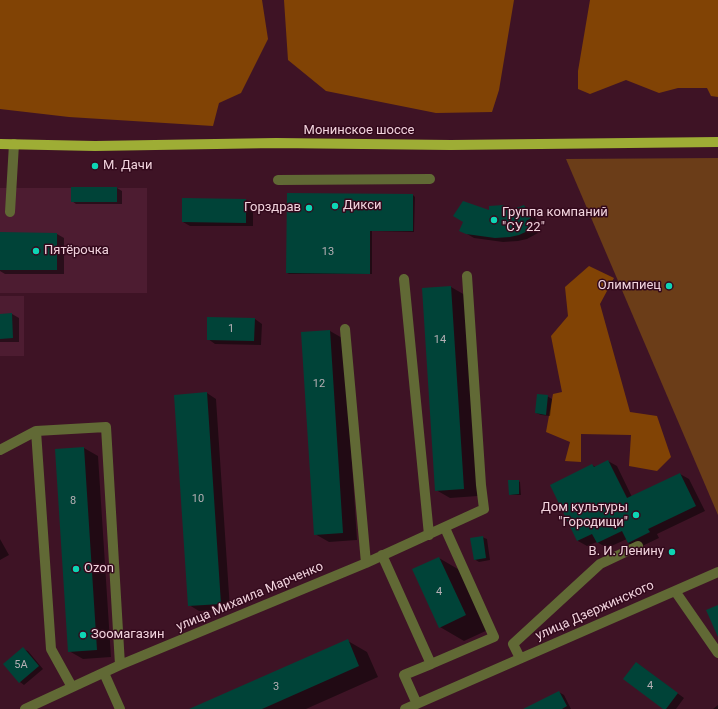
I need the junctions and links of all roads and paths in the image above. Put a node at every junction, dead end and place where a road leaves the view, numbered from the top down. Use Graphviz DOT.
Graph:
graph roads {
  1 [pos="718,142"];
  2 [pos="0,144"];
  3 [pos="14,144"];
  4 [pos="430,179"];
  5 [pos="278,180"];
  6 [pos="10,212"];
  7 [pos="467,276"];
  8 [pos="404,279"];
  9 [pos="345,329"];
  10 [pos="36,431"];
  11 [pos="0,450"];
  12 [pos="445,528"];
  13 [pos="429,535"];
  14 [pos="638,546"];
  15 [pos="382,555"];
  16 [pos="366,563"];
  17 [pos="718,572"];
  18 [pos="674,591"];
  19 [pos="718,652"];
  20 [pos="520,658"];
  21 [pos="431,664"];
  22 [pos="120,665"];
  23 [pos="104,673"];
  24 [pos="72,687"];
  25 [pos="417,704"];
  26 [pos="37,706"];
  27 [pos="25,709"];
  28 [pos="120,709"];
  29 [pos="405,709"];
  1 -- 3 [label="main road, Монинское шоссе"];
  2 -- 3 [label="main road, Монинское шоссе"];
  3 -- 6 [label="street"];
  4 -- 5 [label="street"];
  7 -- 12 [label="street, улица Михаила Марченко"];
  8 -- 13 [label="street"];
  9 -- 16 [label="street"];
  10 -- 11 [label="street"];
  10 -- 22 [label="street"];
  10 -- 24 [label="street"];
  12 -- 13 [label="street, улица Михаила Марченко"];
  12 -- 21 [label="street"];
  13 -- 15 [label="street, улица Михаила Марченко"];
  14 -- 20 [label="street"];
  15 -- 16 [label="street, улица Михаила Марченко"];
  15 -- 21 [label="street"];
  16 -- 22 [label="street, улица Михаила Марченко"];
  17 -- 18 [label="street, улица Дзержинского"];
  18 -- 19 [label="street"];
  18 -- 20 [label="street, улица Дзержинского"];
  20 -- 25 [label="street, улица Дзержинского"];
  21 -- 25 [label="street"];
  22 -- 23 [label="street, улица Михаила Марченко"];
  23 -- 24 [label="street, улица Михаила Марченко"];
  23 -- 28 [label="street"];
  24 -- 26 [label="street, улица Михаила Марченко"];
  25 -- 29 [label="street, улица Дзержинского"];
  26 -- 27 [label="street, улица Михаила Марченко"];
}
